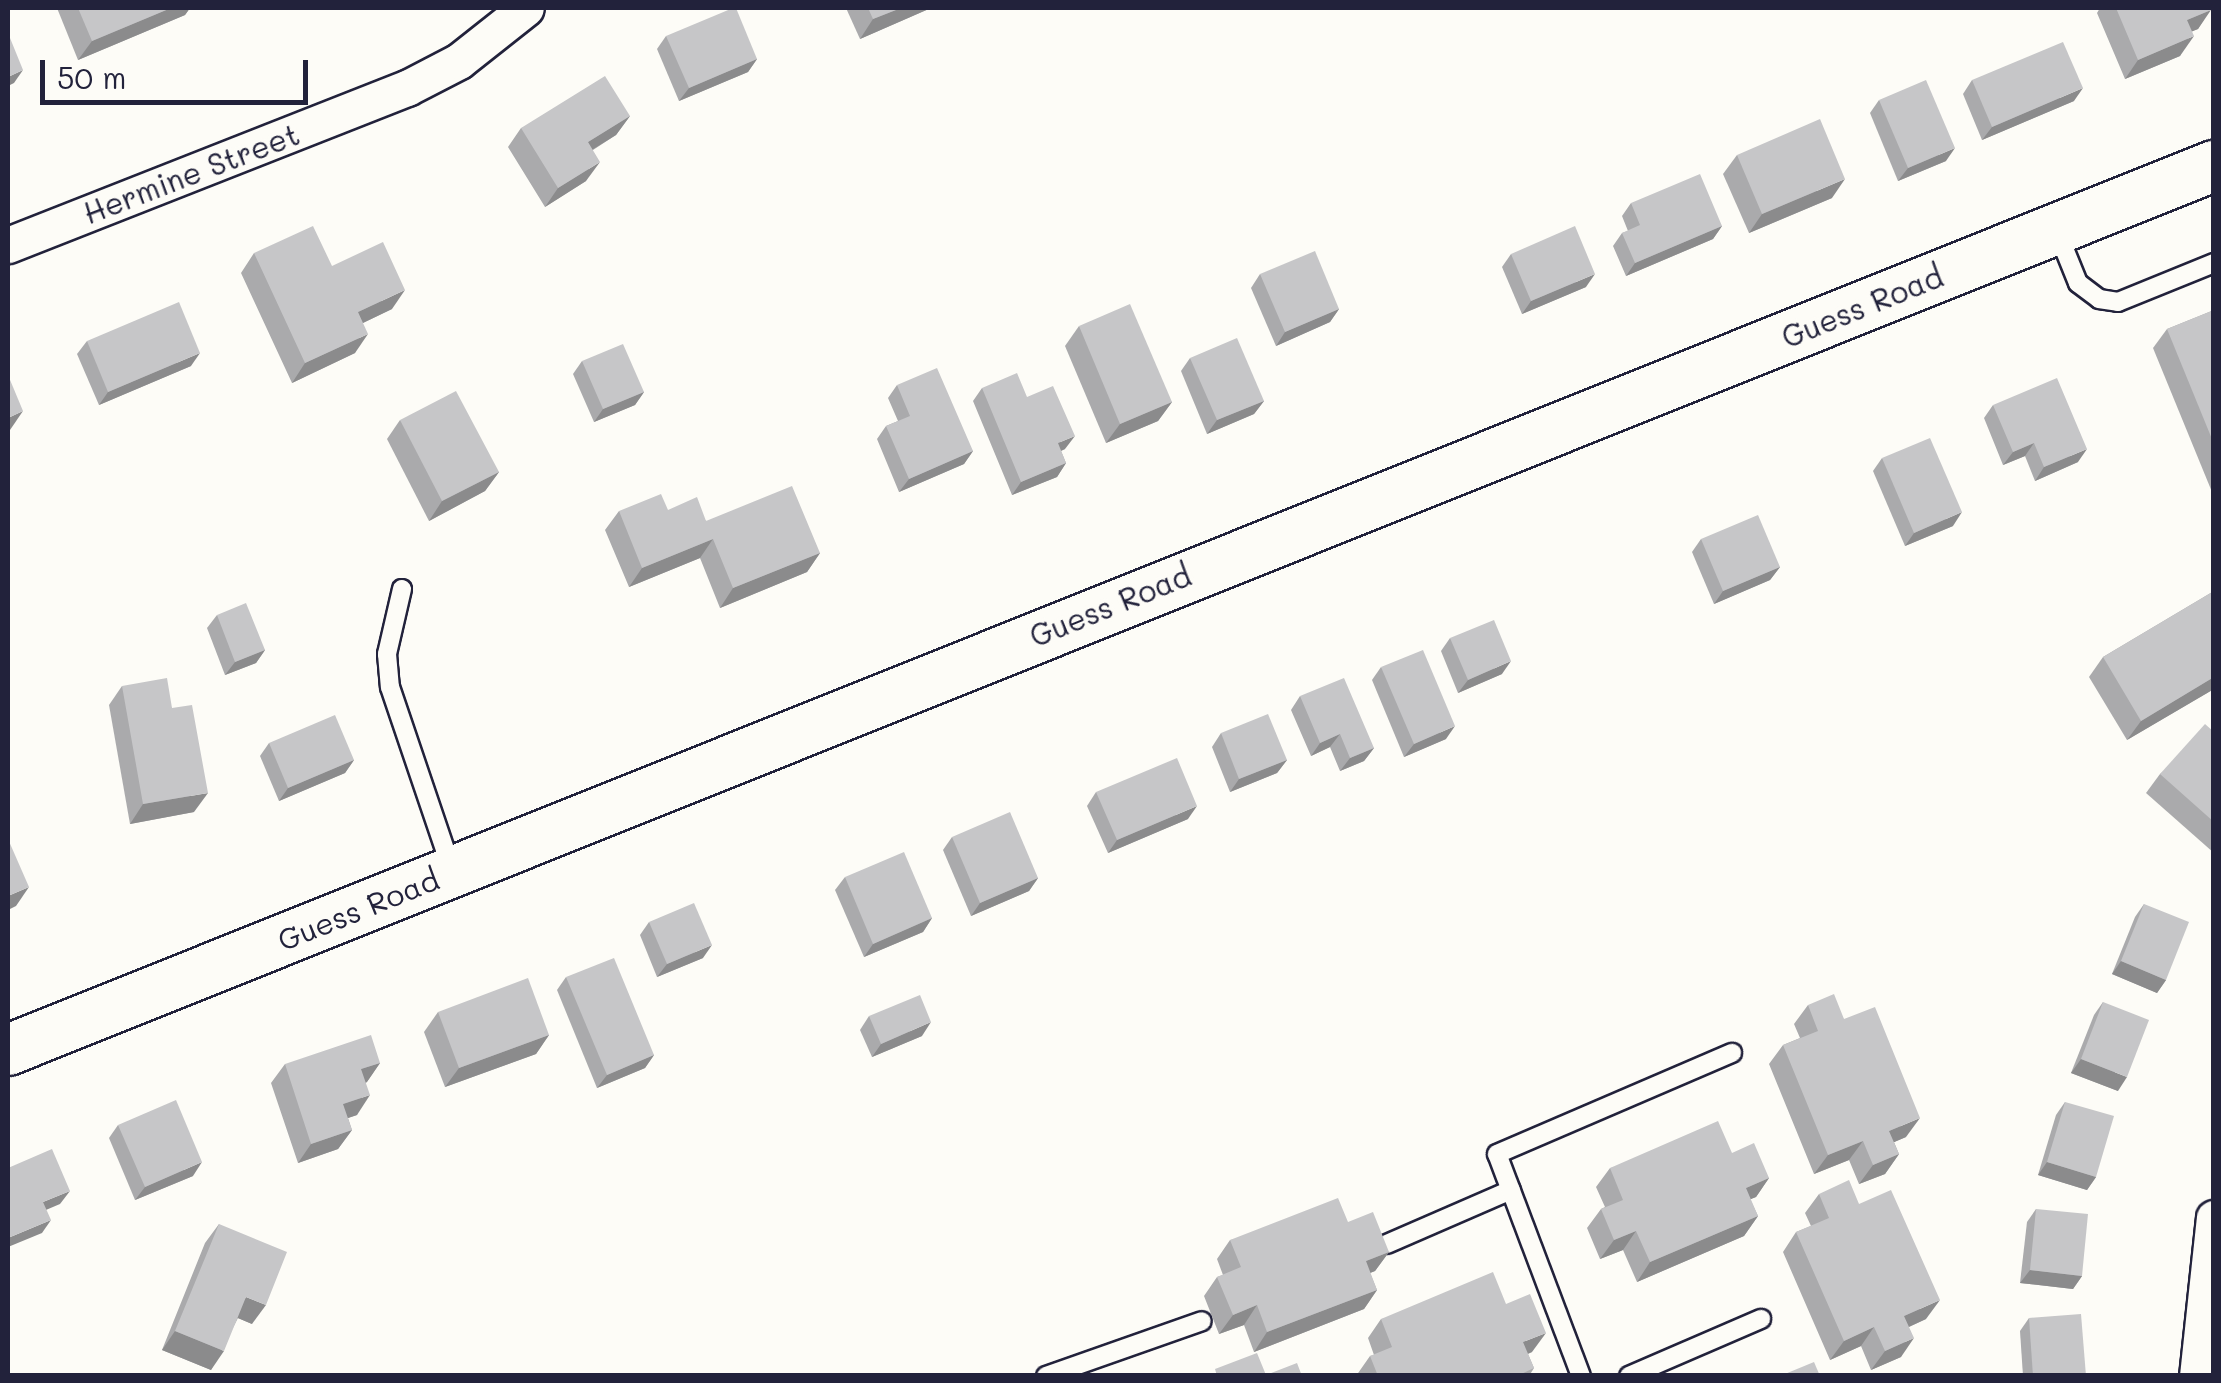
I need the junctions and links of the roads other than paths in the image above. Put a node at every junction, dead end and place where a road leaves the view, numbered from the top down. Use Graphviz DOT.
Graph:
graph roads {
  1 [pos="526,8"];
  2 [pos="2214,166"];
  3 [pos="2056,229"];
  4 [pos="8,245"];
  5 [pos="2214,263"];
  6 [pos="402,589"];
  7 [pos="452,870"];
  8 [pos="8,1050"];
  9 [pos="1732,1053"];
  10 [pos="1511,1190"];
  11 [pos="2214,1218"];
  12 [pos="1388,1244"];
  13 [pos="1761,1319"];
  14 [pos="1202,1321"];
  15 [pos="1046,1376"];
  16 [pos="1581,1376"];
  17 [pos="1629,1376"];
  18 [pos="2196,1376"];
  1 -- 4 [label="street, Hermine Street"];
  2 -- 3 [label="main road, Guess Road"];
  3 -- 5 [label="lane"];
  3 -- 7 [label="main road, Guess Road"];
  6 -- 7 [label="lane"];
  7 -- 8 [label="main road, Guess Road"];
  9 -- 10 [label="lane"];
  10 -- 12 [label="lane"];
  10 -- 16 [label="lane"];
  11 -- 18 [label="street"];
  13 -- 17 [label="lane"];
  14 -- 15 [label="lane"];
}
